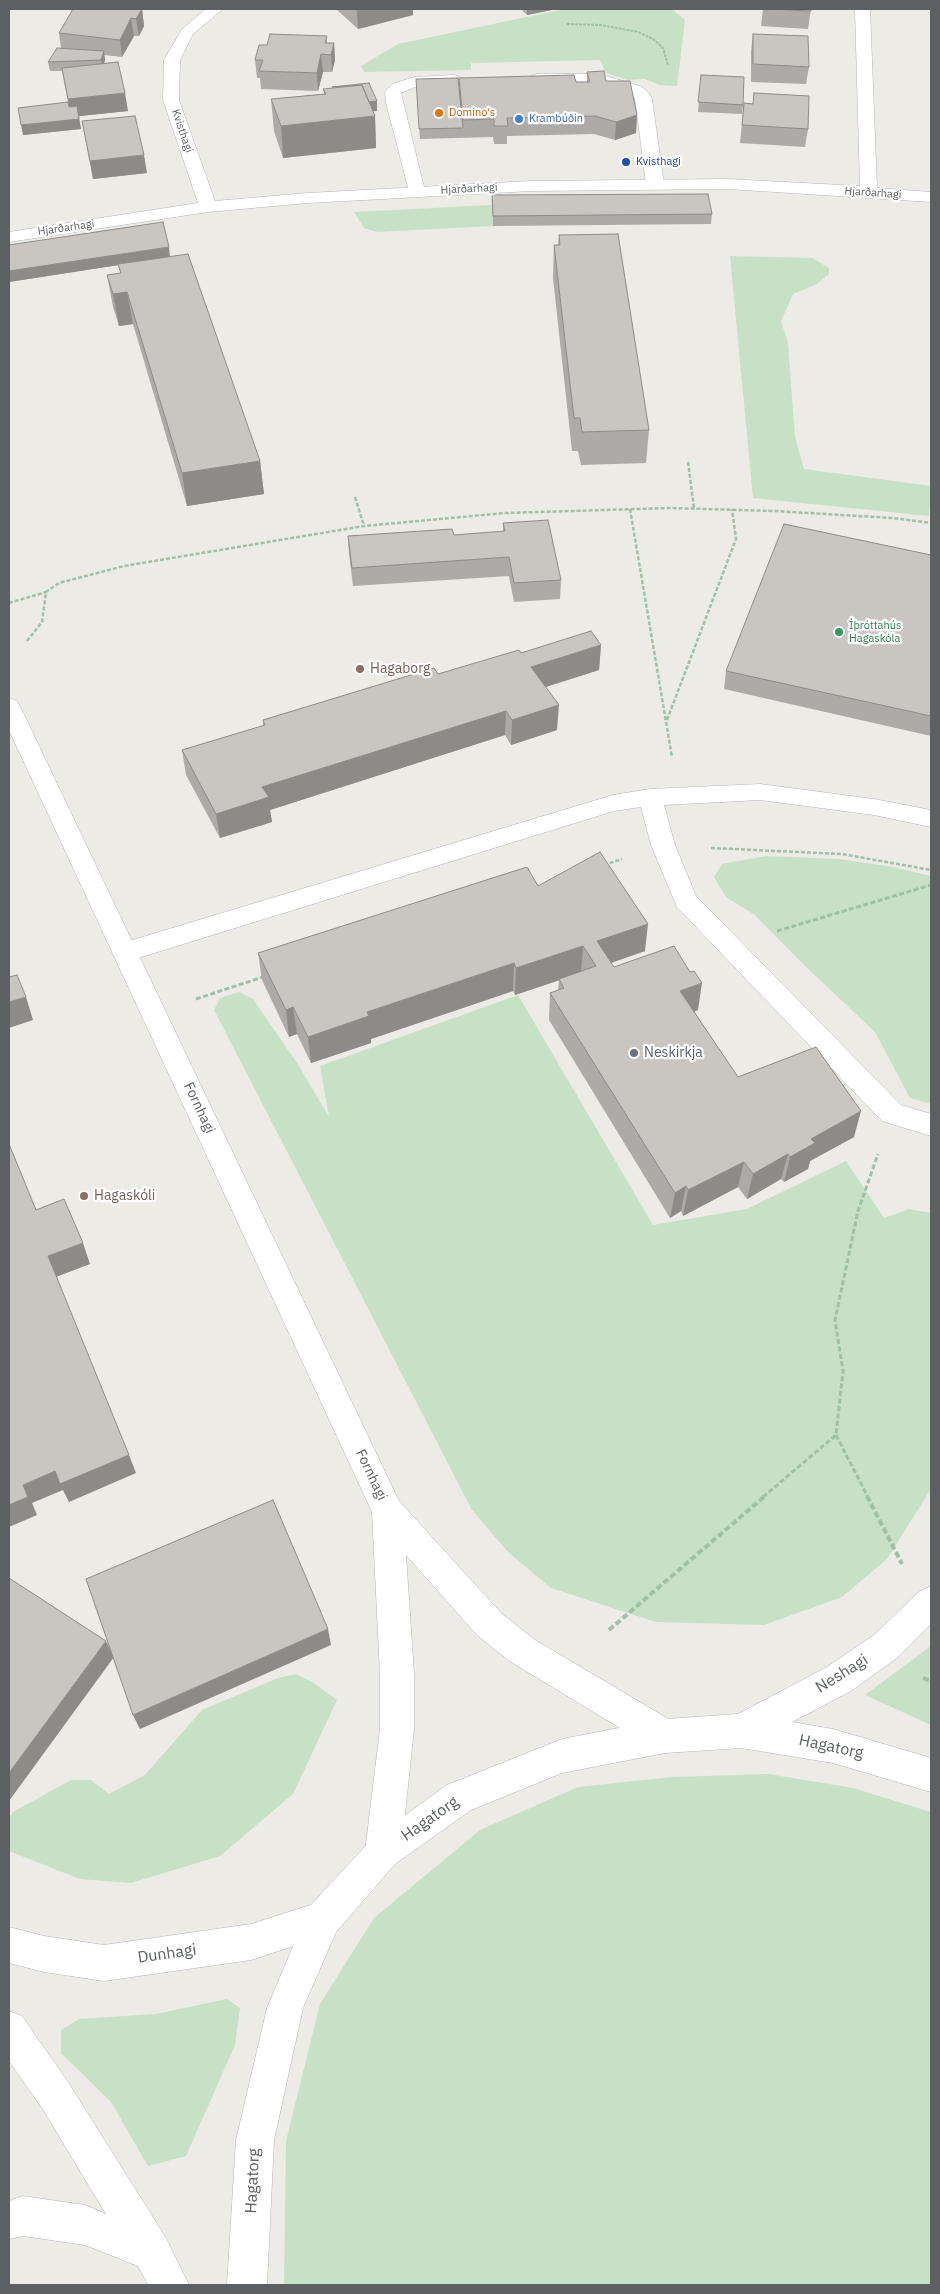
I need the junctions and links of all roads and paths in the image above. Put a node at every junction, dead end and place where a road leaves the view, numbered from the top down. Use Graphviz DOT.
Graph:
graph roads {
  1 [pos="215,9"];
  2 [pos="863,9"];
  3 [pos="471,79"];
  4 [pos="520,79"];
  5 [pos="655,184"];
  6 [pos="416,191"];
  7 [pos="869,192"];
  8 [pos="931,197"];
  9 [pos="208,208"];
  10 [pos="9,237"];
  11 [pos="688,462"];
  12 [pos="355,497"];
  13 [pos="630,508"];
  14 [pos="694,508"];
  15 [pos="732,509"];
  16 [pos="931,523"];
  17 [pos="364,526"];
  18 [pos="46,592"];
  19 [pos="9,603"];
  20 [pos="26,641"];
  21 [pos="9,706"];
  22 [pos="666,721"];
  23 [pos="679,796"];
  24 [pos="650,797"];
  25 [pos="931,818"];
  26 [pos="663,845"];
  27 [pos="598,867"];
  28 [pos="931,870"];
  29 [pos="931,885"];
  30 [pos="729,945"];
  31 [pos="125,952"];
  32 [pos="269,975"];
  33 [pos="194,999"];
  34 [pos="892,1113"];
  35 [pos="931,1125"];
  36 [pos="836,1435"];
  37 [pos="388,1512"];
  38 [pos="904,1569"];
  39 [pos="931,1602"];
  40 [pos="609,1630"];
  41 [pos="741,1730"];
  42 [pos="665,1736"];
  43 [pos="931,1775"];
  44 [pos="383,1852"];
  45 [pos="323,1919"];
  46 [pos="9,1945"];
  47 [pos="9,2029"];
  48 [pos="9,2220"];
  49 [pos="152,2252"];
  50 [pos="169,2285"];
  51 [pos="247,2285"];
  1 -- 9 [label="street, Kvisthagi"];
  2 -- 7 [label="street"];
  3 -- 6 [label="street"];
  4 -- 5 [label="street"];
  5 -- 6 [label="street, Hjarðarhagi"];
  5 -- 7 [label="street, Hjarðarhagi"];
  6 -- 9 [label="street, Hjarðarhagi"];
  7 -- 8 [label="street, Hjarðarhagi"];
  9 -- 10 [label="street, Hjarðarhagi"];
  11 -- 14 [label="path"];
  12 -- 17 [label="path"];
  13 -- 14 [label="path"];
  13 -- 17 [label="path"];
  13 -- 22 [label="path"];
  14 -- 15 [label="path"];
  15 -- 16 [label="path"];
  15 -- 22 [label="path"];
  17 -- 18 [label="path"];
  18 -- 19 [label="path"];
  18 -- 20 [label="path"];
  21 -- 31 [label="street, Fornhagi"];
  22 -- 23 [label="path"];
  23 -- 24 [label="street"];
  23 -- 25 [label="street"];
  24 -- 26 [label="street"];
  24 -- 31 [label="street"];
  26 -- 27 [label="path"];
  26 -- 28 [label="path"];
  26 -- 30 [label="street"];
  29 -- 30 [label="path"];
  30 -- 34 [label="street"];
  31 -- 37 [label="street, Fornhagi"];
  32 -- 33 [label="path"];
  34 -- 35 [label="street"];
  34 -- 36 [label="path"];
  36 -- 38 [label="path"];
  36 -- 40 [label="path"];
  37 -- 42 [label="street, Fornhagi"];
  37 -- 44 [label="street, Fornhagi"];
  39 -- 41 [label="street, Neshagi"];
  41 -- 42 [label="street, Hagatorg"];
  41 -- 43 [label="street, Hagatorg"];
  42 -- 44 [label="street, Hagatorg"];
  44 -- 45 [label="street, Hagatorg"];
  45 -- 46 [label="street, Dunhagi"];
  45 -- 51 [label="street, Hagatorg"];
  47 -- 49 [label="street"];
  48 -- 49 [label="street"];
  49 -- 50 [label="street"];
}
